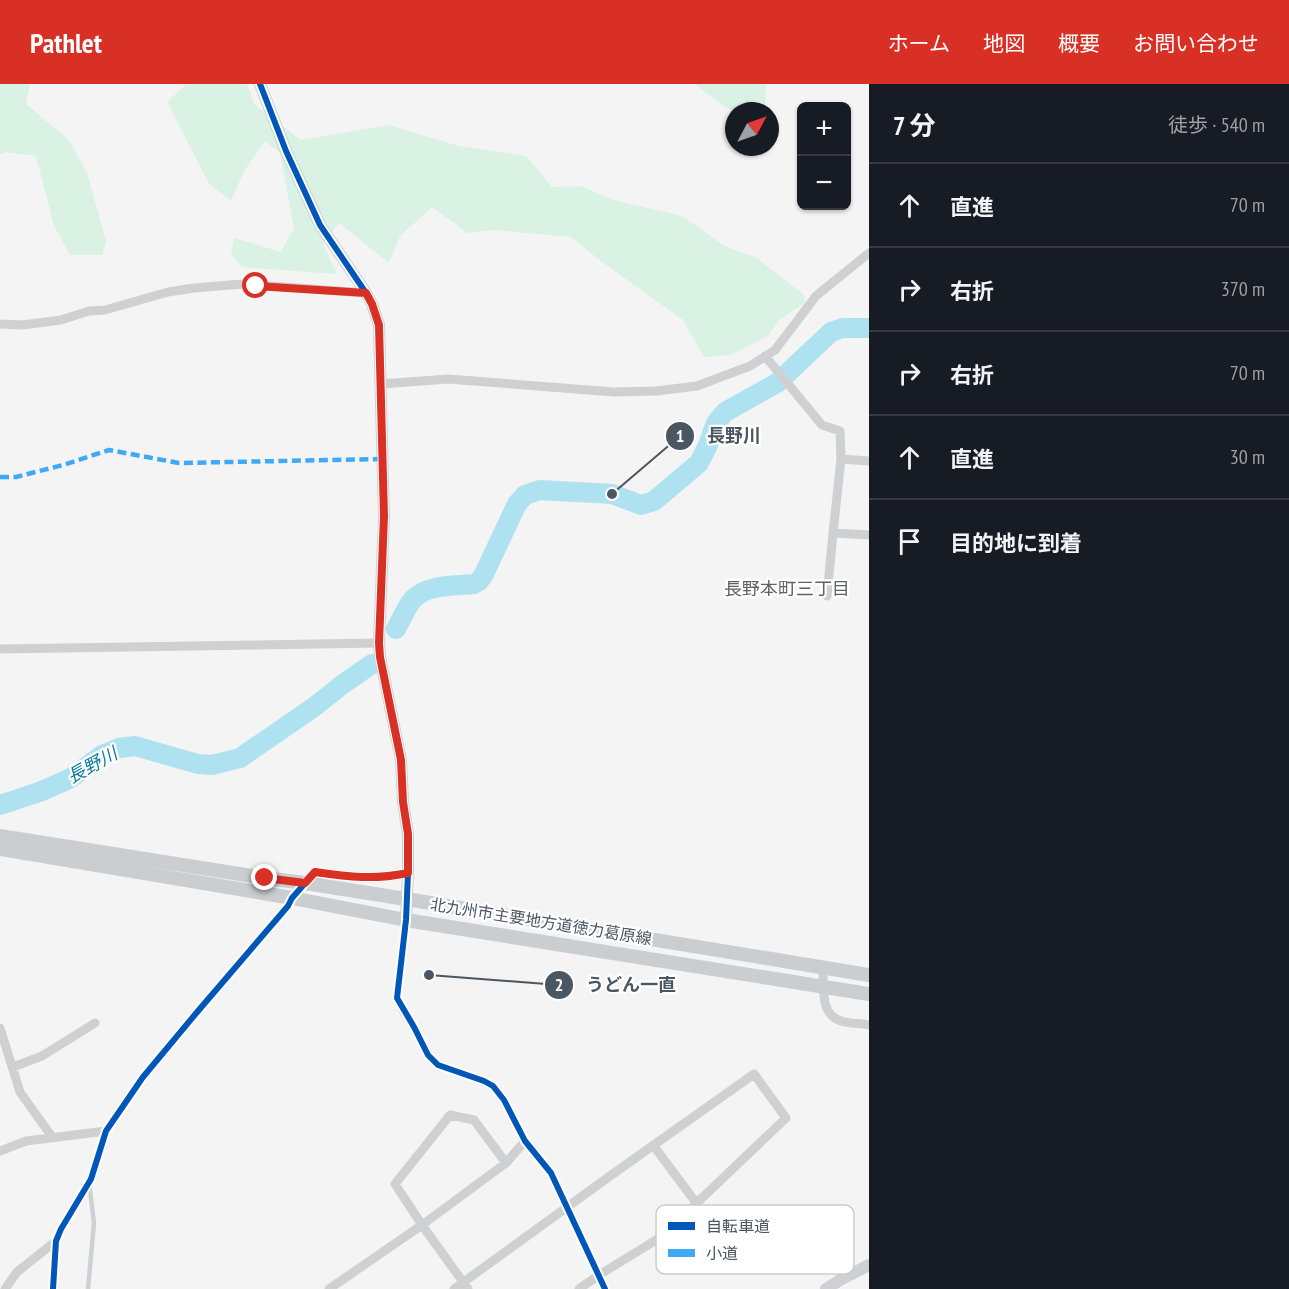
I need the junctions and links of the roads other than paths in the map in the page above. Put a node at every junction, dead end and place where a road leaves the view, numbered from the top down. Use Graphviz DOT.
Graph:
graph roads {
  1 [pos="260,84"];
  2 [pos="869,252"];
  3 [pos="366,293"];
  4 [pos="0,324"];
  5 [pos="765,356"];
  6 [pos="381,384"];
  7 [pos="841,459"];
  8 [pos="869,461"];
  9 [pos="833,533"];
  10 [pos="869,535"];
  11 [pos="827,596"];
  12 [pos="379,643"];
  13 [pos="0,649"];
  14 [pos="0,836"];
  15 [pos="0,849"];
  16 [pos="408,873"];
  17 [pos="305,883"];
  18 [pos="292,898"];
  19 [pos="406,899"];
  20 [pos="406,920"];
  21 [pos="823,967"];
  22 [pos="869,975"];
  23 [pos="824,987"];
  24 [pos="869,994"];
  25 [pos="95,1023"];
  26 [pos="869,1025"];
  27 [pos="0,1028"];
  28 [pos="13,1067"];
  29 [pos="106,1131"];
  30 [pos="52,1137"];
  31 [pos="525,1141"];
  32 [pos="653,1145"];
  33 [pos="0,1151"];
  34 [pos="506,1163"];
  35 [pos="92,1179"];
  36 [pos="697,1204"];
  37 [pos="568,1208"];
  38 [pos="422,1225"];
  39 [pos="656,1240"];
  40 [pos="56,1241"];
  41 [pos="869,1265"];
  42 [pos="854,1273"];
  43 [pos="853,1274"];
  44 [pos="599,1275"];
  45 [pos="466,1286"];
  46 [pos="5,1289"];
  47 [pos="52,1289"];
  48 [pos="88,1289"];
  49 [pos="329,1289"];
  50 [pos="454,1289"];
  51 [pos="579,1289"];
  52 [pos="605,1289"];
  53 [pos="826,1289"];
  1 -- 3 [label="street"];
  2 -- 5 [label="street"];
  3 -- 4 [label="street"];
  3 -- 6 [label="street"];
  5 -- 6 [label="street"];
  5 -- 7 [label="street"];
  6 -- 12 [label="street"];
  7 -- 8 [label="street"];
  7 -- 9 [label="street"];
  9 -- 10 [label="street"];
  9 -- 11 [label="street"];
  12 -- 13 [label="street"];
  12 -- 16 [label="street"];
  14 -- 17 [label="main road, 北九州市主要地方道徳力葛原線"];
  15 -- 18 [label="main road, 北九州市主要地方道徳力葛原線"];
  16 -- 17 [label="street"];
  16 -- 19 [label="street"];
  17 -- 18 [label="street"];
  17 -- 19 [label="main road, 北九州市主要地方道徳力葛原線"];
  18 -- 20 [label="main road, 北九州市主要地方道徳力葛原線"];
  18 -- 29 [label="street"];
  19 -- 20 [label="street"];
  19 -- 21 [label="main road, 北九州市主要地方道徳力葛原線"];
  20 -- 23 [label="main road, 北九州市主要地方道徳力葛原線"];
  20 -- 31 [label="street"];
  21 -- 22 [label="main road, 北九州市主要地方道徳力葛原線"];
  21 -- 23 [label="street"];
  23 -- 24 [label="main road, 北九州市主要地方道徳力葛原線"];
  23 -- 26 [label="street"];
  25 -- 28 [label="street"];
  27 -- 28 [label="street"];
  28 -- 30 [label="street"];
  29 -- 30 [label="street"];
  29 -- 35 [label="street"];
  30 -- 33 [label="street"];
  31 -- 34 [label="street"];
  31 -- 37 [label="street"];
  32 -- 36 [label="street"];
  32 -- 36 [label="street"];
  32 -- 37 [label="street"];
  34 -- 38 [label="street"];
  34 -- 38 [label="street"];
  35 -- 40 [label="street"];
  35 -- 48 [label="lane"];
  37 -- 44 [label="street"];
  37 -- 45 [label="street"];
  38 -- 45 [label="street"];
  38 -- 49 [label="street"];
  39 -- 44 [label="street"];
  40 -- 46 [label="street"];
  40 -- 47 [label="street"];
  41 -- 42 [label="street"];
  43 -- 53 [label="street"];
  44 -- 51 [label="street"];
  44 -- 52 [label="street"];
  45 -- 50 [label="street"];
}
